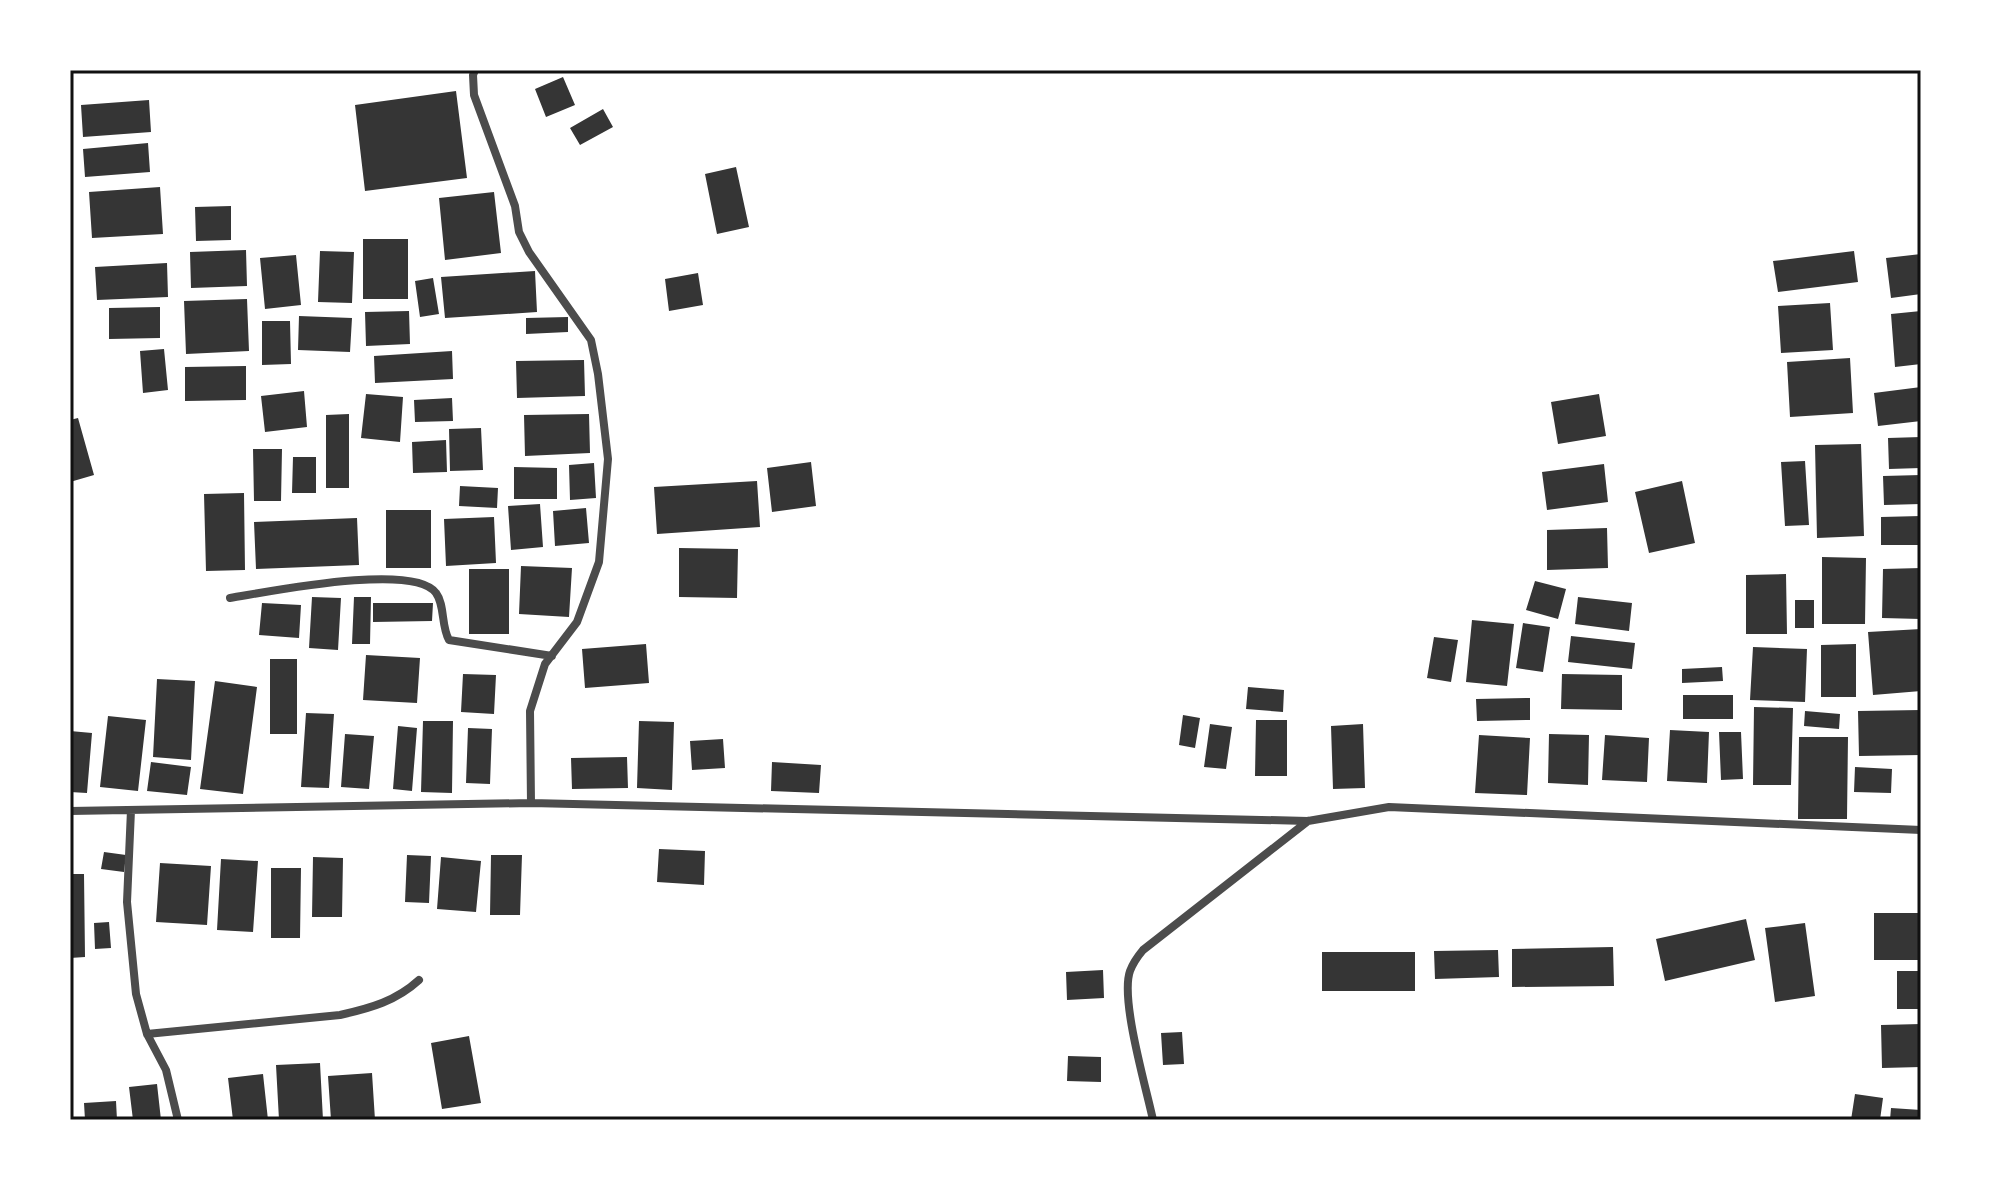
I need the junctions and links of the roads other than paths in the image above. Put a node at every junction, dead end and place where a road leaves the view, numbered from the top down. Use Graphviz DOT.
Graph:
graph roads {
  1 [pos="475,70"];
  2 [pos="230,598"];
  3 [pos="552,656"];
  4 [pos="531,803"];
  5 [pos="131,810"];
  6 [pos="70,811"];
  7 [pos="1308,821"];
  8 [pos="1921,830"];
  9 [pos="419,980"];
  10 [pos="147,1034"];
  11 [pos="178,1120"];
  12 [pos="1153,1120"];
  1 -- 3 [label="street"];
  2 -- 3 [label="street"];
  3 -- 4 [label="street"];
  4 -- 5 [label="street"];
  4 -- 7 [label="street"];
  5 -- 6 [label="street"];
  5 -- 10 [label="street"];
  7 -- 8 [label="street"];
  7 -- 12 [label="street"];
  9 -- 10 [label="street"];
  10 -- 11 [label="street"];
}
